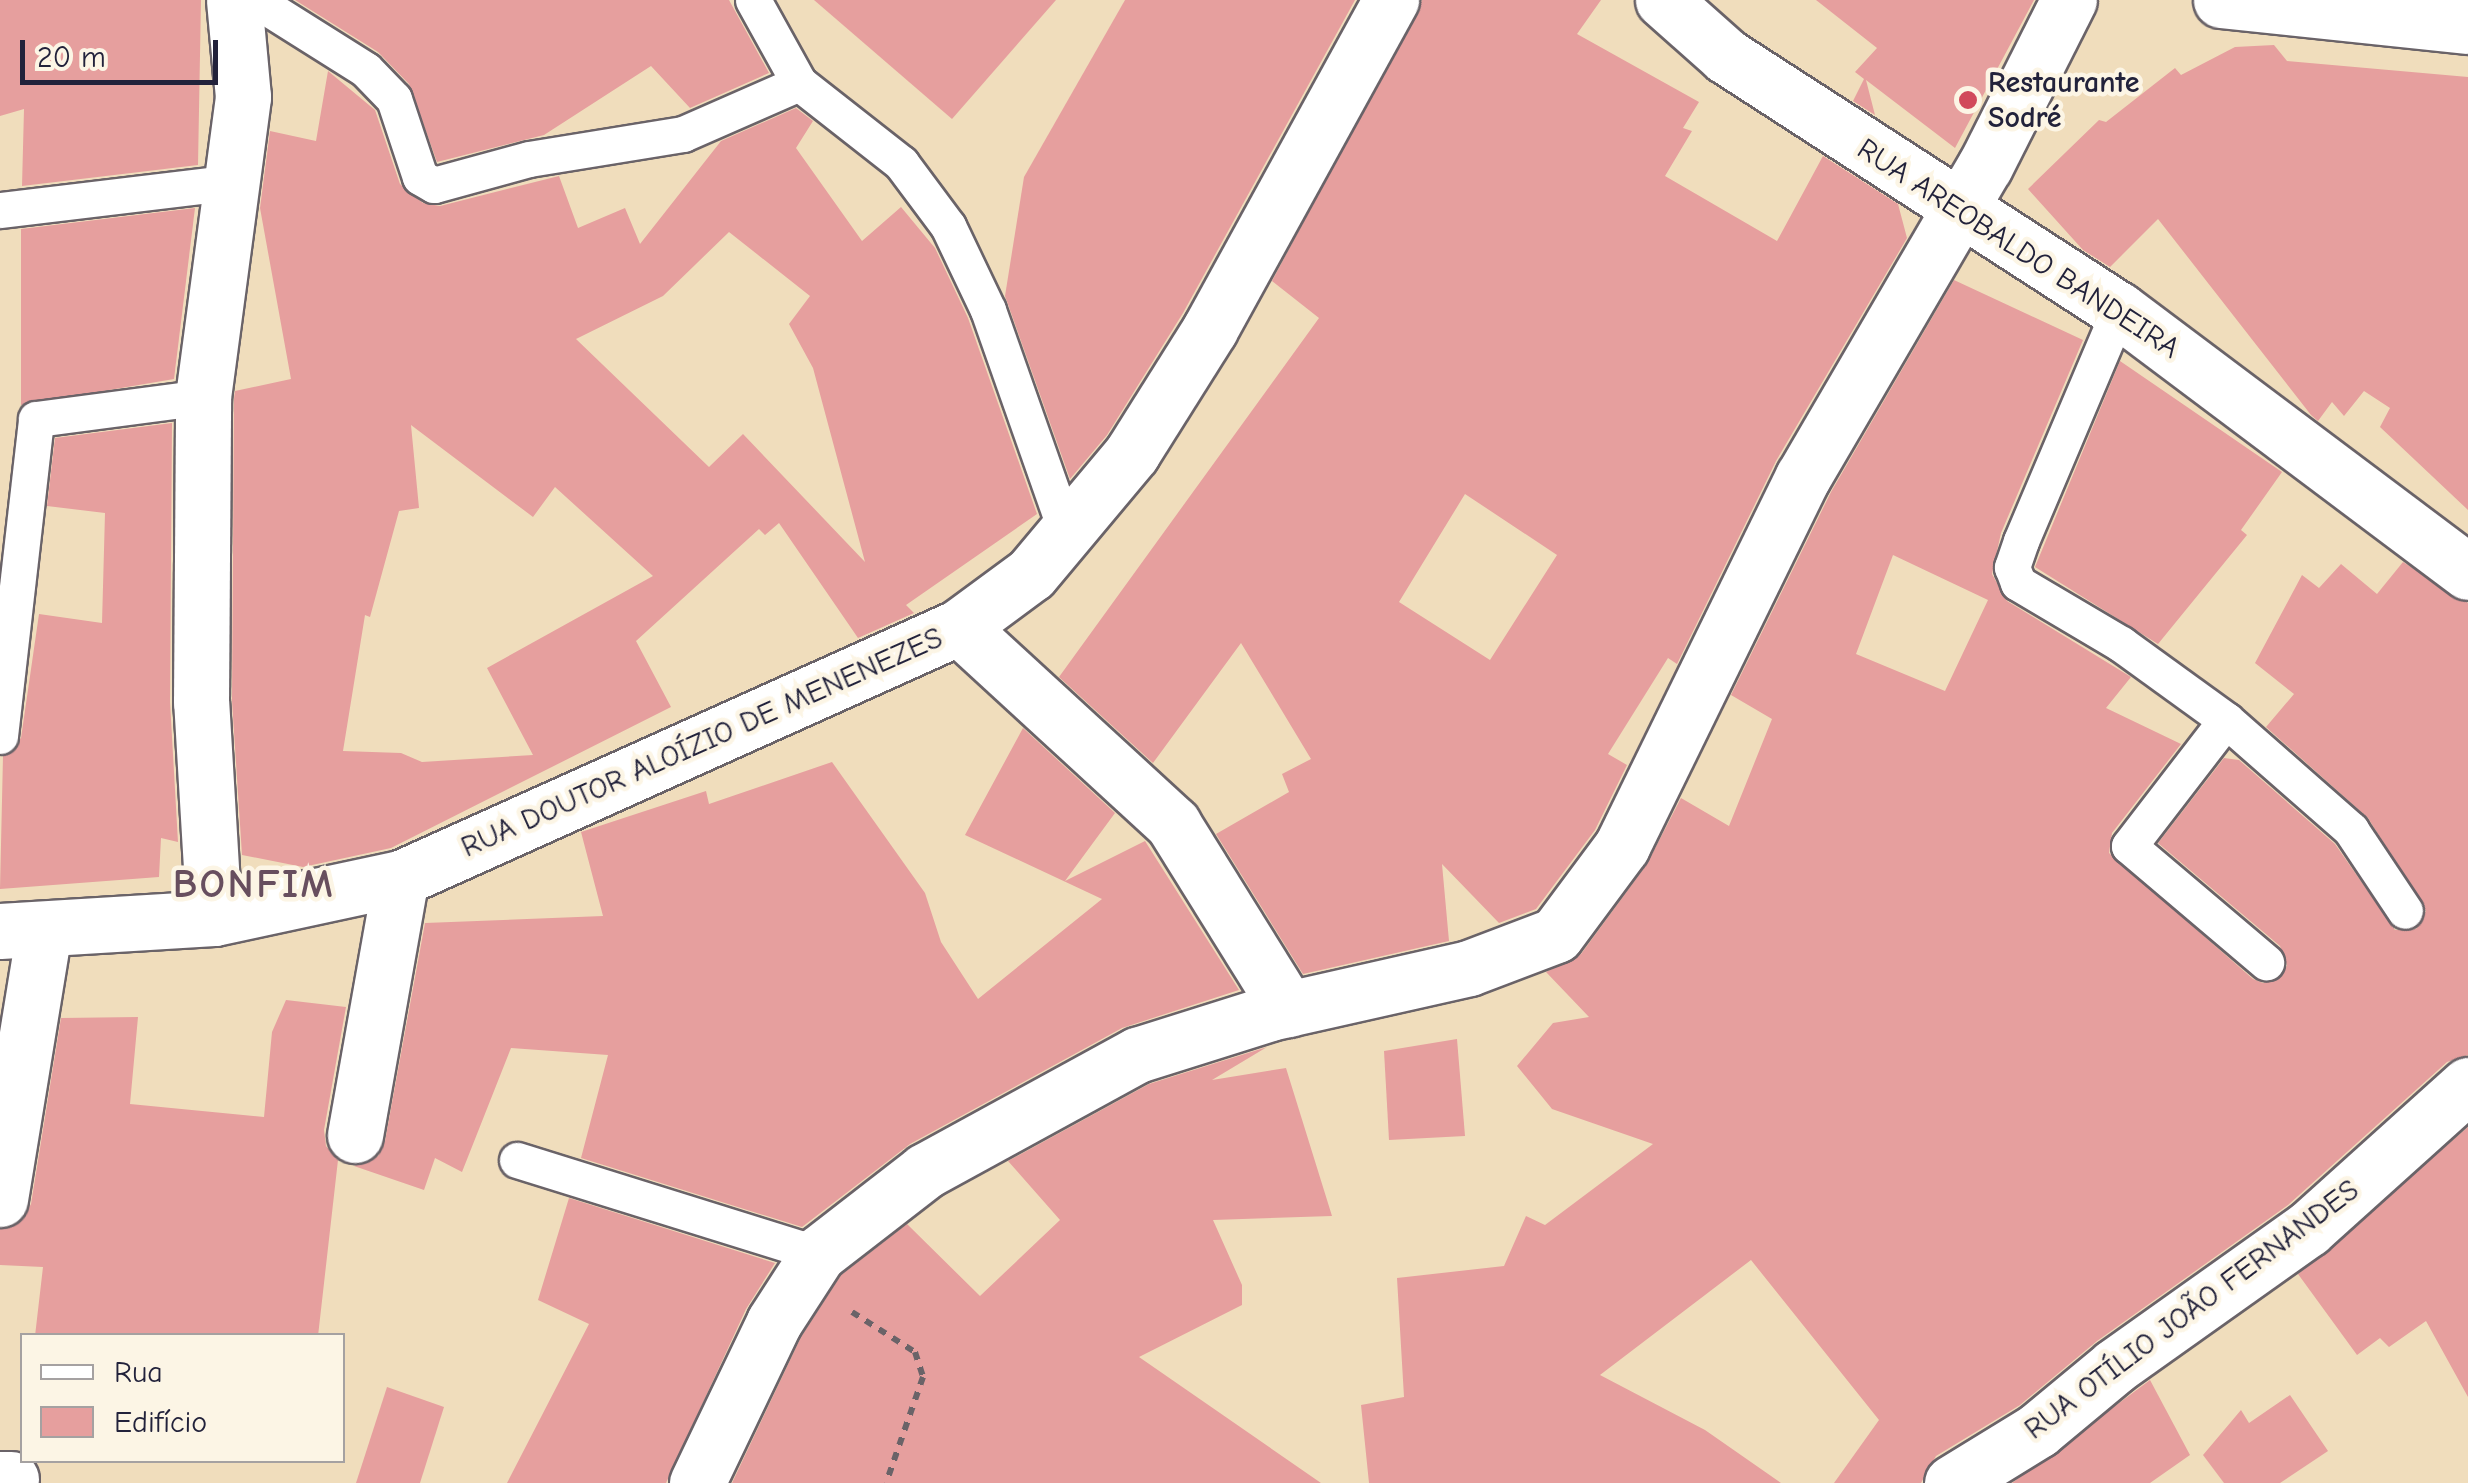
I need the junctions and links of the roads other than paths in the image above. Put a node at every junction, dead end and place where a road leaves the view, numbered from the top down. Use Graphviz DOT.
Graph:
graph roads {
  1 [pos="234,0"];
  2 [pos="256,0"];
  3 [pos="754,0"];
  4 [pos="1391,0"];
  5 [pos="1663,0"];
  6 [pos="2069,0"];
  7 [pos="2221,0"];
  8 [pos="2468,26"];
  9 [pos="799,84"];
  10 [pos="234,182"];
  11 [pos="0,210"];
  12 [pos="1960,211"];
  13 [pos="2119,310"];
  14 [pos="203,398"];
  15 [pos="1068,536"];
  16 [pos="2468,572"];
  17 [pos="960,627"];
  18 [pos="2226,720"];
  19 [pos="0,736"];
  20 [pos="400,878"];
  21 [pos="2405,911"];
  22 [pos="214,918"];
  23 [pos="22,931"];
  24 [pos="2266,962"];
  25 [pos="1288,1009"];
  26 [pos="2468,1085"];
  27 [pos="355,1135"];
  28 [pos="516,1160"];
  29 [pos="0,1199"];
  30 [pos="809,1266"];
  31 [pos="697,1483"];
  32 [pos="1952,1483"];
  1 -- 10 [label="street"];
  2 -- 9 [label="lane"];
  3 -- 9 [label="lane"];
  4 -- 15 [label="street, RUA DOUTOR ALOÍZIO DE MENENEZES"];
  5 -- 12 [label="street, RUA AREOBALDO BANDEIRA"];
  6 -- 12 [label="street"];
  7 -- 8 [label="street"];
  9 -- 15 [label="lane"];
  10 -- 11 [label="lane"];
  10 -- 14 [label="street"];
  12 -- 13 [label="street, RUA AREOBALDO BANDEIRA"];
  12 -- 25 [label="street"];
  13 -- 16 [label="street, RUA AREOBALDO BANDEIRA"];
  13 -- 18 [label="lane"];
  14 -- 19 [label="lane"];
  14 -- 22 [label="street"];
  15 -- 17 [label="street, RUA DOUTOR ALOÍZIO DE MENENEZES"];
  17 -- 20 [label="street, RUA DOUTOR ALOÍZIO DE MENENEZES"];
  17 -- 25 [label="street"];
  18 -- 21 [label="lane"];
  18 -- 24 [label="lane"];
  20 -- 22 [label="street, RUA DOUTOR ALOÍZIO DE MENENEZES"];
  20 -- 27 [label="street"];
  22 -- 23 [label="street, RUA DOUTOR ALOÍZIO DE MENENEZES"];
  23 -- 29 [label="street"];
  25 -- 30 [label="street"];
  26 -- 32 [label="street, RUA OTÍLIO JOÃO FERNANDES"];
  28 -- 30 [label="lane"];
  30 -- 31 [label="street"];
}
